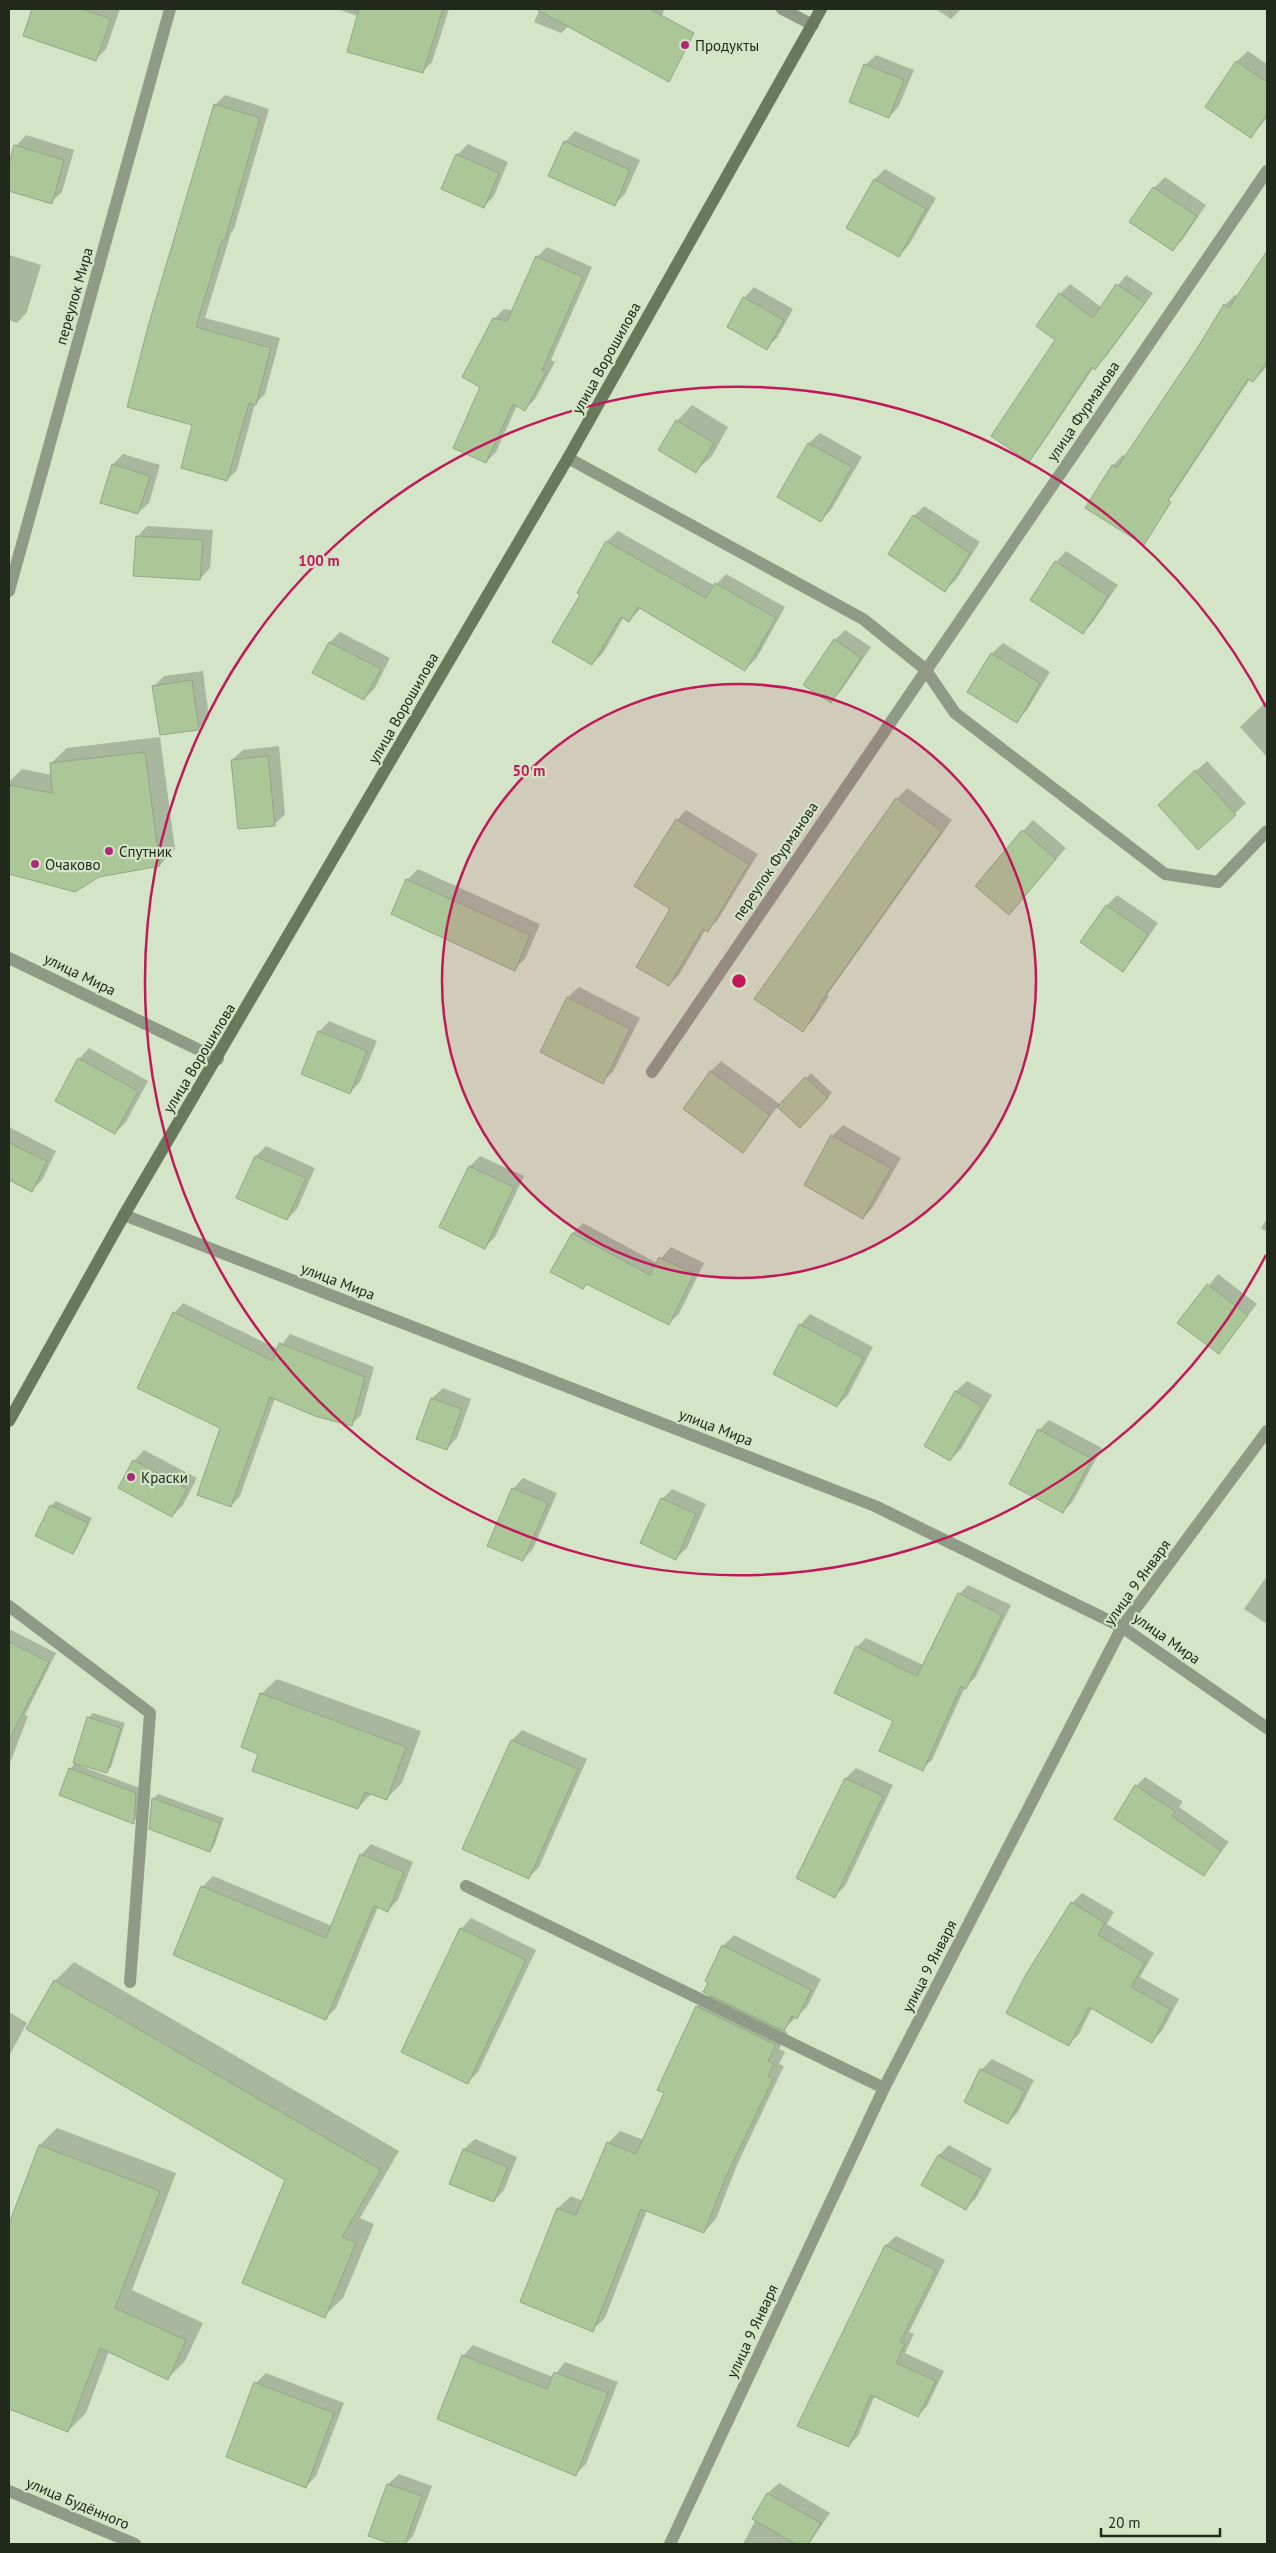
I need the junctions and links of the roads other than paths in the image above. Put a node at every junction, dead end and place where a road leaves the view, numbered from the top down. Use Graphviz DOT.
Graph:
graph roads {
  1 [pos="170,9"];
  2 [pos="782,9"];
  3 [pos="821,9"];
  4 [pos="813,24"];
  5 [pos="1267,171"];
  6 [pos="568,458"];
  7 [pos="9,591"];
  8 [pos="926,669"];
  9 [pos="1267,831"];
  10 [pos="9,958"];
  11 [pos="218,1058"];
  12 [pos="652,1072"];
  13 [pos="124,1215"];
  14 [pos="9,1421"];
  15 [pos="1267,1431"];
  16 [pos="9,1606"];
  17 [pos="1122,1626"];
  18 [pos="1267,1728"];
  19 [pos="466,1886"];
  20 [pos="130,1982"];
  21 [pos="884,2088"];
  22 [pos="9,2491"];
  23 [pos="135,2544"];
  24 [pos="670,2544"];
  1 -- 7 [label="street, переулок Мира"];
  2 -- 4 [label="street"];
  3 -- 4 [label="main road, улица Ворошилова"];
  4 -- 6 [label="main road, улица Ворошилова"];
  5 -- 8 [label="street, улица Фурманова"];
  6 -- 8 [label="street"];
  6 -- 11 [label="main road, улица Ворошилова"];
  8 -- 9 [label="street"];
  8 -- 12 [label="street, переулок Фурманова"];
  10 -- 11 [label="street, улица Мира"];
  11 -- 13 [label="main road, улица Ворошилова"];
  13 -- 14 [label="main road, улица Ворошилова"];
  13 -- 17 [label="street, улица Мира"];
  15 -- 17 [label="street, улица 9 Января"];
  16 -- 20 [label="street"];
  17 -- 18 [label="street, улица Мира"];
  17 -- 21 [label="street, улица 9 Января"];
  19 -- 21 [label="street"];
  21 -- 24 [label="street, улица 9 Января"];
  22 -- 23 [label="street, улица Будённого"];
}
